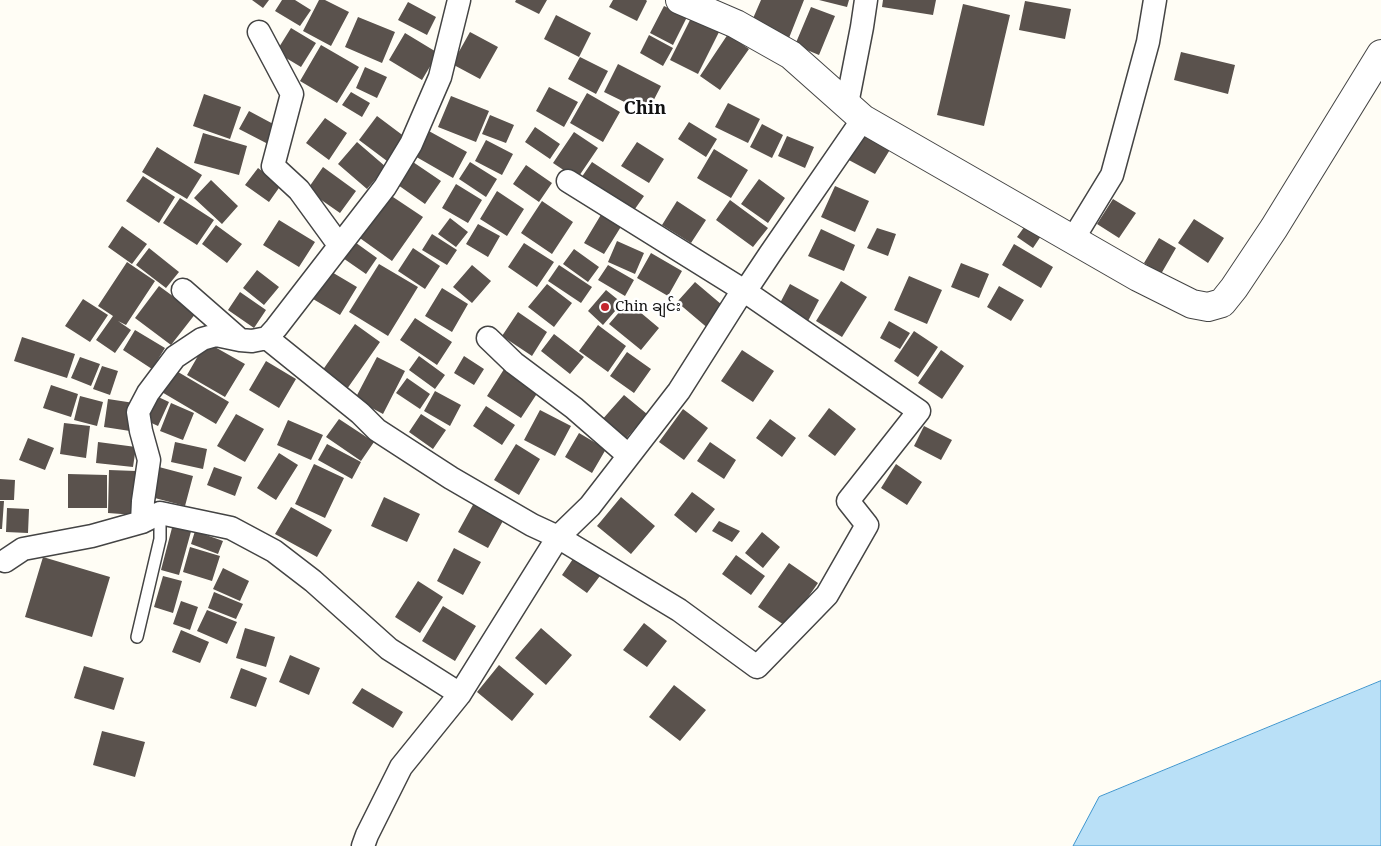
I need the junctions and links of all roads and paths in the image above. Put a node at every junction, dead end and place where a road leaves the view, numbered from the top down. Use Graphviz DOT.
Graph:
graph roads {
  1 [pos="459,0"];
  2 [pos="680,0"];
  3 [pos="866,0"];
  4 [pos="1155,0"];
  5 [pos="259,32"];
  6 [pos="1381,54"];
  7 [pos="855,111"];
  8 [pos="568,182"];
  9 [pos="1073,239"];
  10 [pos="339,245"];
  11 [pos="184,290"];
  12 [pos="743,290"];
  13 [pos="267,338"];
  14 [pos="488,338"];
  15 [pos="240,340"];
  16 [pos="628,455"];
  17 [pos="151,517"];
  18 [pos="558,537"];
  19 [pos="5,561"];
  20 [pos="138,637"];
  21 [pos="460,694"];
  22 [pos="363,846"];
  1 -- 10 [label="street"];
  2 -- 7 [label="street"];
  3 -- 7 [label="street"];
  4 -- 9 [label="street"];
  5 -- 10 [label="street"];
  6 -- 9 [label="street"];
  7 -- 9 [label="street"];
  7 -- 12 [label="street"];
  8 -- 12 [label="street"];
  10 -- 13 [label="street"];
  11 -- 15 [label="street"];
  12 -- 16 [label="street"];
  12 -- 18 [label="street"];
  13 -- 15 [label="street"];
  13 -- 18 [label="street"];
  14 -- 16 [label="street"];
  15 -- 17 [label="street"];
  16 -- 18 [label="street"];
  17 -- 19 [label="street"];
  17 -- 20 [label="lane"];
  17 -- 21 [label="street"];
  18 -- 21 [label="street"];
  21 -- 22 [label="street"];
}
